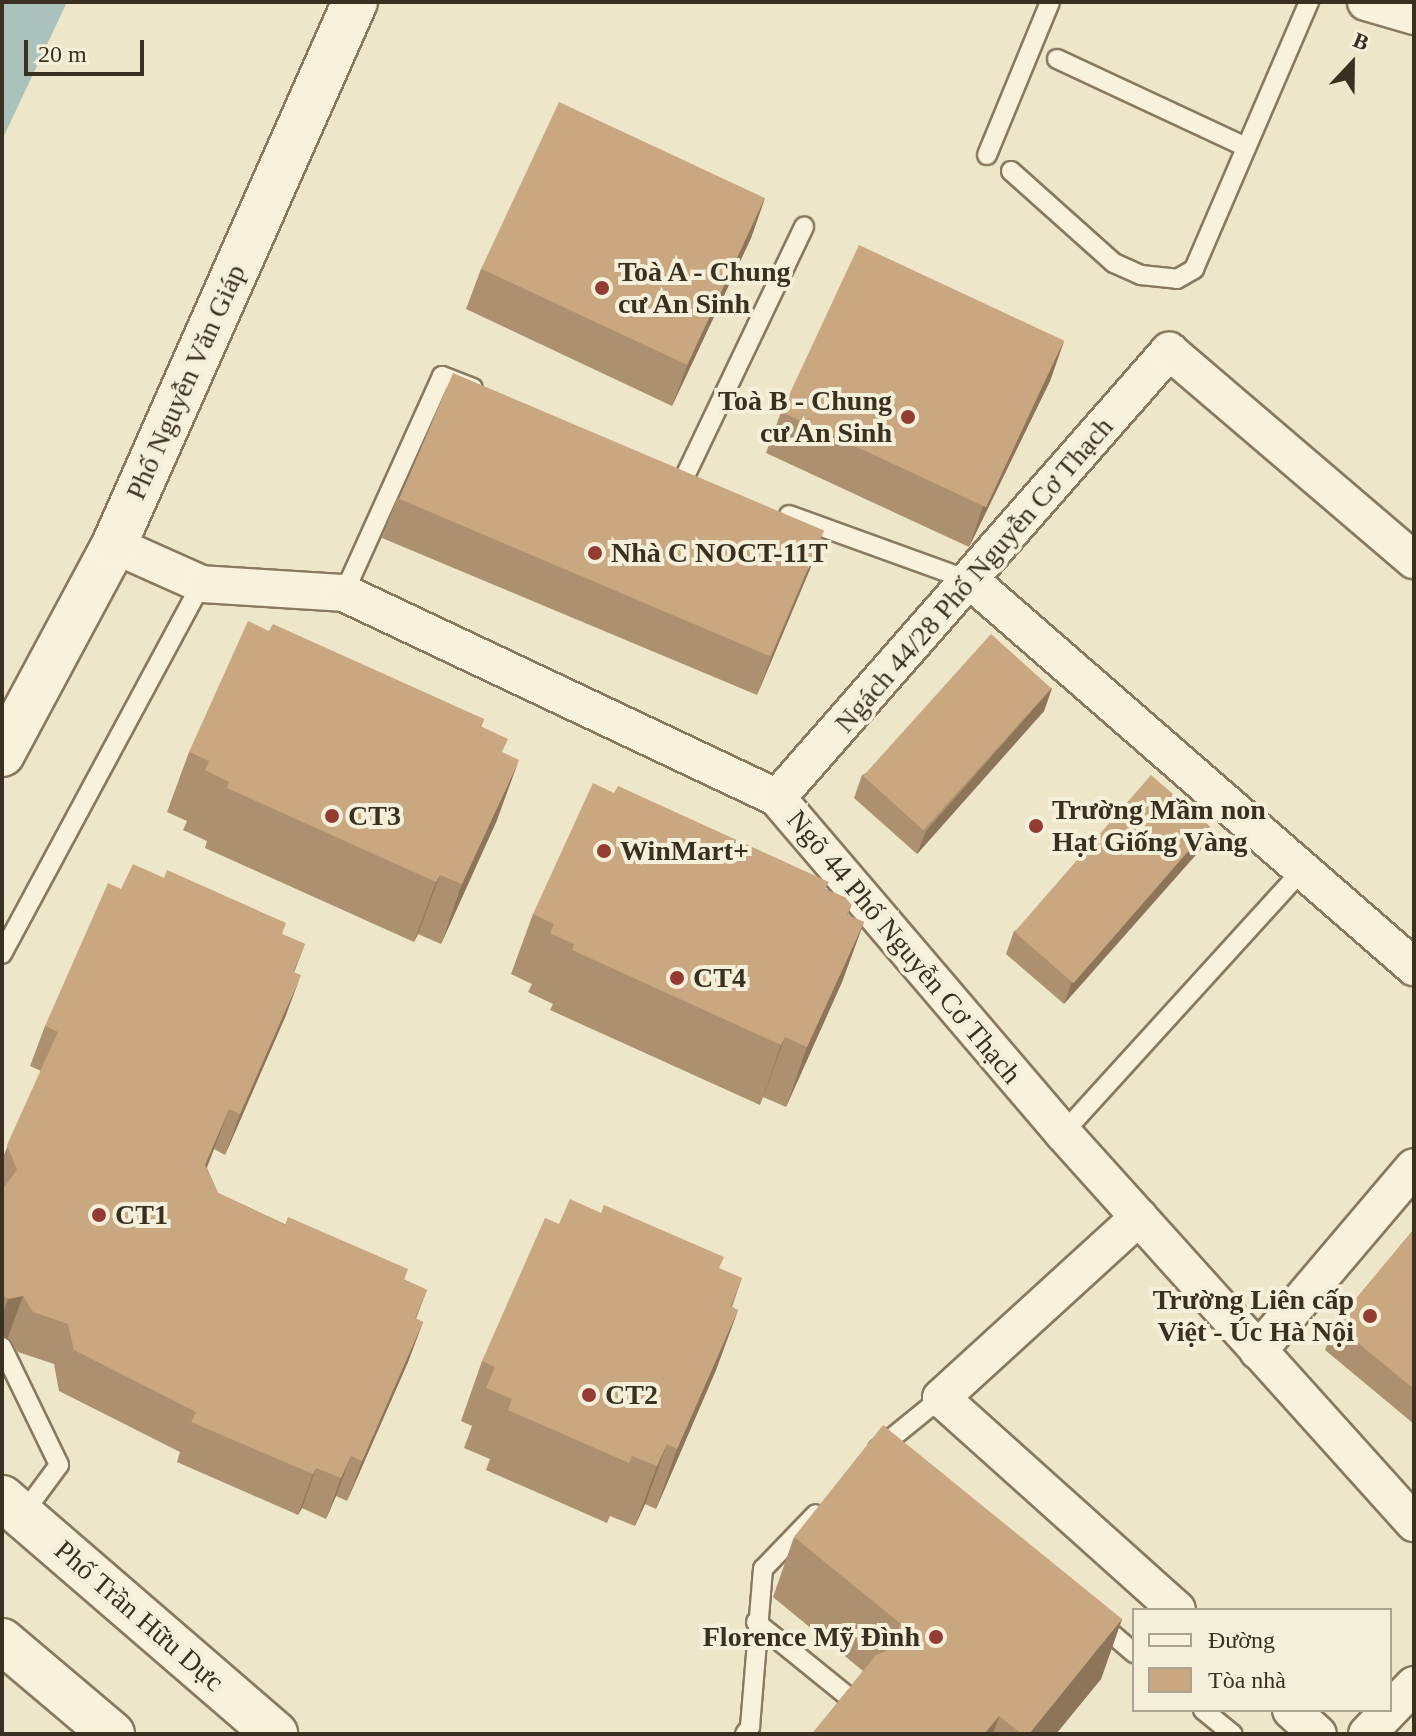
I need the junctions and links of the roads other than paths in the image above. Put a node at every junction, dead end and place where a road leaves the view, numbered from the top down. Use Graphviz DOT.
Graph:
graph roads {
  1 [pos="355,2"];
  2 [pos="1050,2"];
  3 [pos="1309,2"];
  4 [pos="1366,2"];
  5 [pos="1414,16"];
  6 [pos="1057,59"];
  7 [pos="1246,147"];
  8 [pos="987,155"];
  9 [pos="1011,171"];
  10 [pos="804,227"];
  11 [pos="485,393"];
  12 [pos="711,484"];
  13 [pos="766,507"];
  14 [pos="114,545"];
  15 [pos="1409,545"];
  16 [pos="971,581"];
  17 [pos="201,584"];
  18 [pos="344,593"];
  19 [pos="2,754"];
  20 [pos="777,798"];
  21 [pos="1301,871"];
  22 [pos="2,954"];
  23 [pos="1414,967"];
  24 [pos="1063,1133"];
  25 [pos="1414,1167"];
  26 [pos="1139,1217"];
  27 [pos="2,1347"];
  28 [pos="1258,1351"];
  29 [pos="941,1398"];
  30 [pos="863,1465"];
  31 [pos="829,1500"];
  32 [pos="12,1506"];
  33 [pos="1414,1523"];
  34 [pos="1175,1608"];
  35 [pos="1087,1613"];
  36 [pos="756,1622"];
  37 [pos="2,1641"];
  38 [pos="1132,1651"];
  39 [pos="1414,1685"];
  40 [pos="856,1703"];
  41 [pos="1392,1708"];
  42 [pos="1206,1712"];
  43 [pos="1293,1712"];
  44 [pos="1388,1712"];
  45 [pos="112,1734"];
  46 [pos="275,1734"];
  47 [pos="745,1734"];
  48 [pos="1233,1734"];
  49 [pos="1318,1734"];
  50 [pos="1367,1734"];
  1 -- 14 [label="street, Phố Nguyễn Văn Giáp"];
  2 -- 8 [label="lane"];
  3 -- 7 [label="lane"];
  4 -- 5 [label="street"];
  6 -- 7 [label="lane"];
  7 -- 9 [label="lane"];
  10 -- 12 [label="lane"];
  11 -- 18 [label="lane"];
  13 -- 16 [label="lane"];
  14 -- 17 [label="street, Ngõ 44 Phố Nguyễn Cơ Thạch"];
  14 -- 19 [label="street, Phố Nguyễn Văn Giáp"];
  15 -- 16 [label="street, Ngách 44/28 Phố Nguyễn Cơ Thạch"];
  16 -- 20 [label="street, Ngách 44/28 Phố Nguyễn Cơ Thạch"];
  16 -- 21 [label="street"];
  17 -- 18 [label="street, Ngõ 44 Phố Nguyễn Cơ Thạch"];
  17 -- 22 [label="lane"];
  18 -- 20 [label="street, Ngõ 44 Phố Nguyễn Cơ Thạch"];
  20 -- 24 [label="street, Ngõ 44 Phố Nguyễn Cơ Thạch"];
  21 -- 23 [label="street"];
  21 -- 24 [label="lane"];
  24 -- 26 [label="street, Ngõ 44 Phố Nguyễn Cơ Thạch"];
  25 -- 28 [label="street"];
  26 -- 28 [label="street, Ngõ 44 Phố Nguyễn Cơ Thạch"];
  26 -- 29 [label="street"];
  27 -- 32 [label="lane"];
  28 -- 33 [label="street, Ngõ 44 Phố Nguyễn Cơ Thạch"];
  29 -- 30 [label="lane"];
  29 -- 34 [label="street"];
  31 -- 36 [label="lane"];
  32 -- 46 [label="street, Phố Trần Hữu Dực"];
  35 -- 38 [label="lane"];
  36 -- 40 [label="lane"];
  36 -- 47 [label="lane"];
  37 -- 45 [label="street"];
  39 -- 41 [label="street"];
  42 -- 48 [label="lane"];
  43 -- 49 [label="street"];
  44 -- 50 [label="street"];
}
